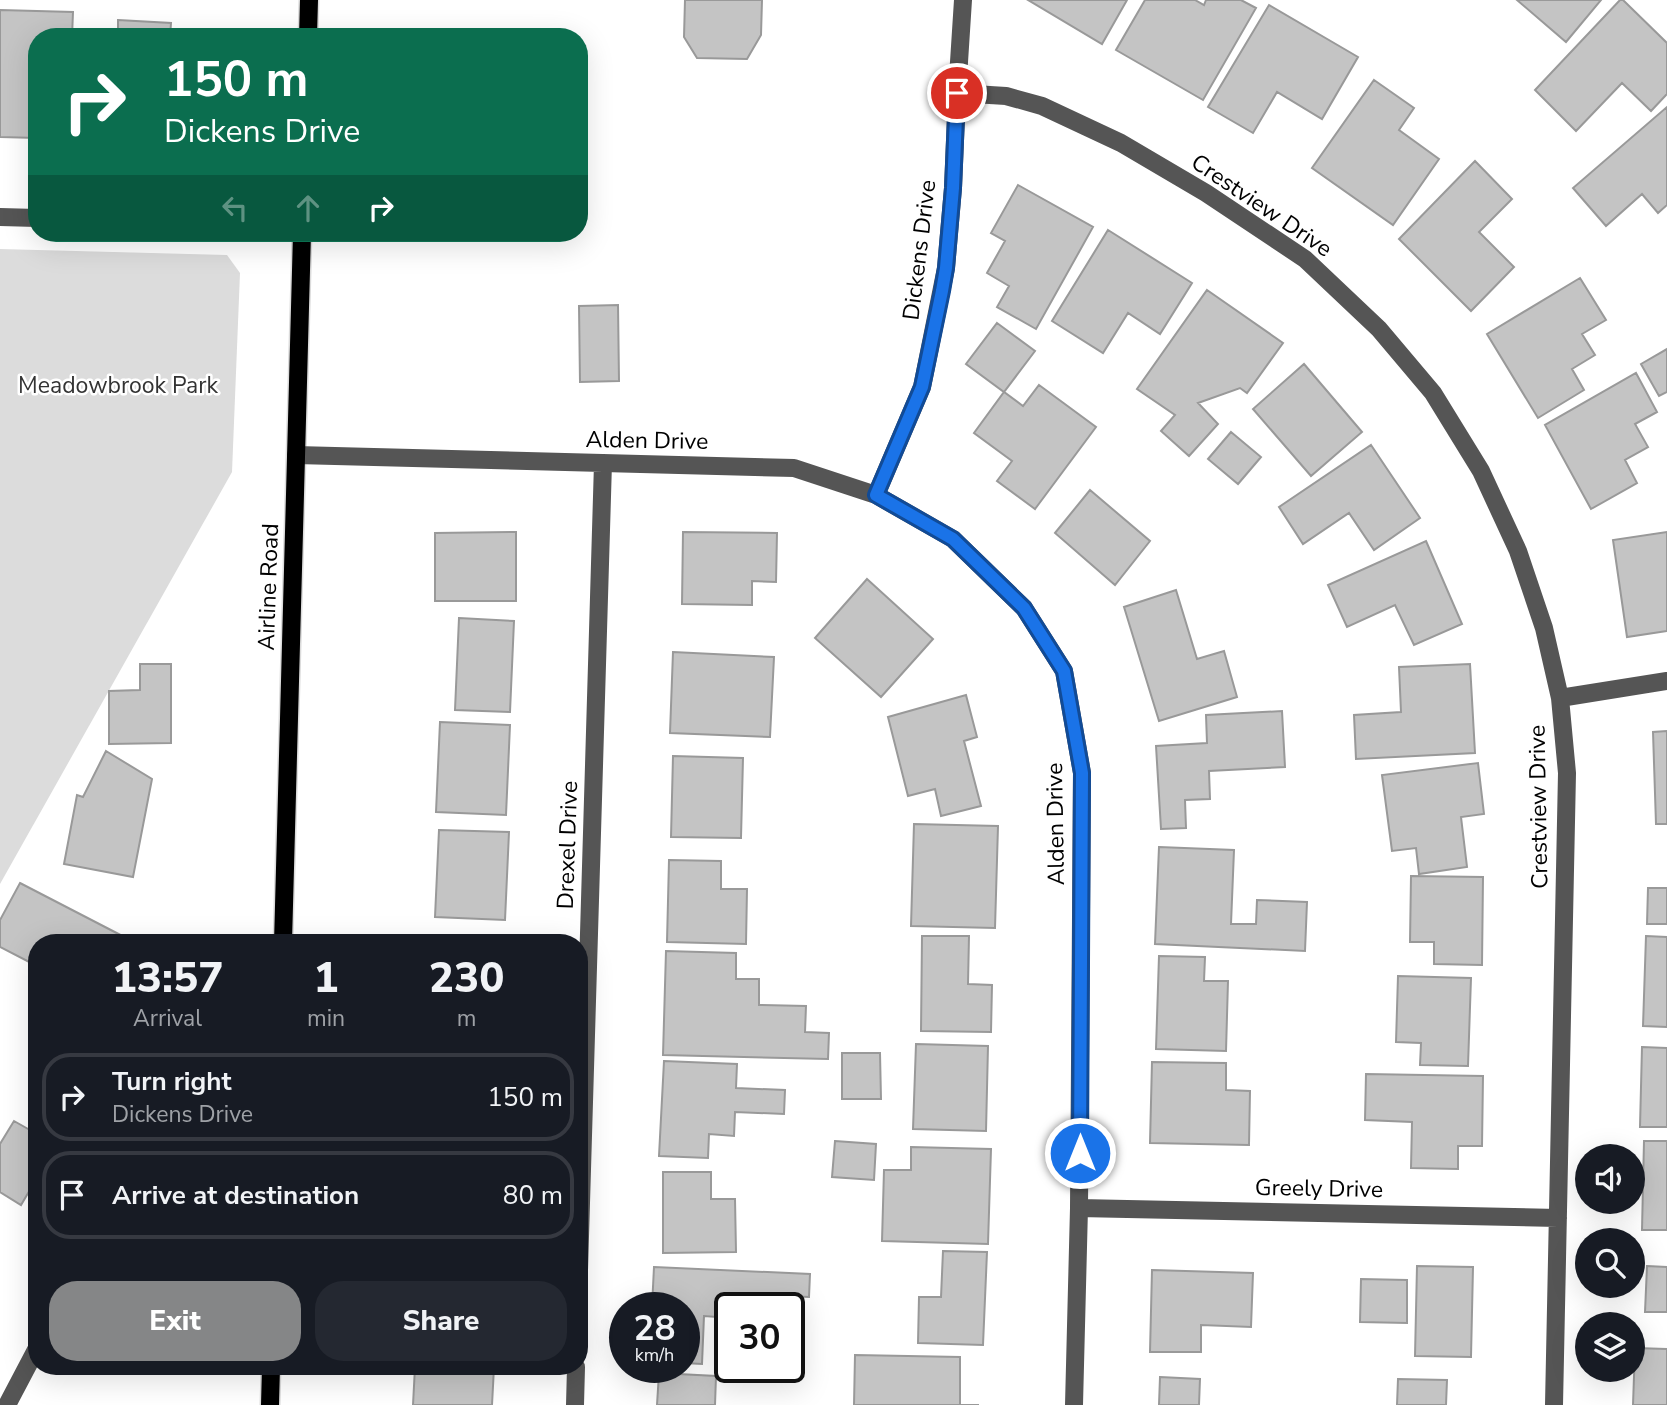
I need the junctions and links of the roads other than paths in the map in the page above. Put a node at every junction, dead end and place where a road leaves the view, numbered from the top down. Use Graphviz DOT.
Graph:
graph roads {
  1 [pos="309,0"];
  2 [pos="963,0"];
  3 [pos="308,28"];
  4 [pos="957,93"];
  5 [pos="0,217"];
  6 [pos="28,218"];
  7 [pos="302,242"];
  8 [pos="296,455"];
  9 [pos="603,463"];
  10 [pos="876,495"];
  11 [pos="1667,681"];
  12 [pos="1560,698"];
  13 [pos="283,934"];
  14 [pos="588,967"];
  15 [pos="1079,1208"];
  16 [pos="1558,1218"];
  17 [pos="28,1365"];
  18 [pos="271,1375"];
  19 [pos="576,1375"];
  20 [pos="7,1405"];
  21 [pos="270,1405"];
  22 [pos="575,1405"];
  23 [pos="1074,1405"];
  24 [pos="1554,1405"];
  1 -- 3 [label="main road"];
  2 -- 4 [label="street, Dickens Drive"];
  4 -- 10 [label="street, Dickens Drive"];
  4 -- 12 [label="street, Crestview Drive"];
  5 -- 6 [label="street"];
  7 -- 8 [label="main road, Airline Road"];
  8 -- 9 [label="street, Alden Drive"];
  8 -- 13 [label="main road, Airline Road"];
  9 -- 10 [label="street, Alden Drive"];
  9 -- 14 [label="street, Drexel Drive"];
  10 -- 15 [label="street, Alden Drive"];
  11 -- 12 [label="street"];
  12 -- 16 [label="street, Crestview Drive"];
  15 -- 16 [label="street, Greely Drive"];
  15 -- 23 [label="street, Alden Drive"];
  16 -- 24 [label="street, Crestview Drive"];
  17 -- 20 [label="street"];
  18 -- 21 [label="main road"];
  19 -- 22 [label="street"];
}
